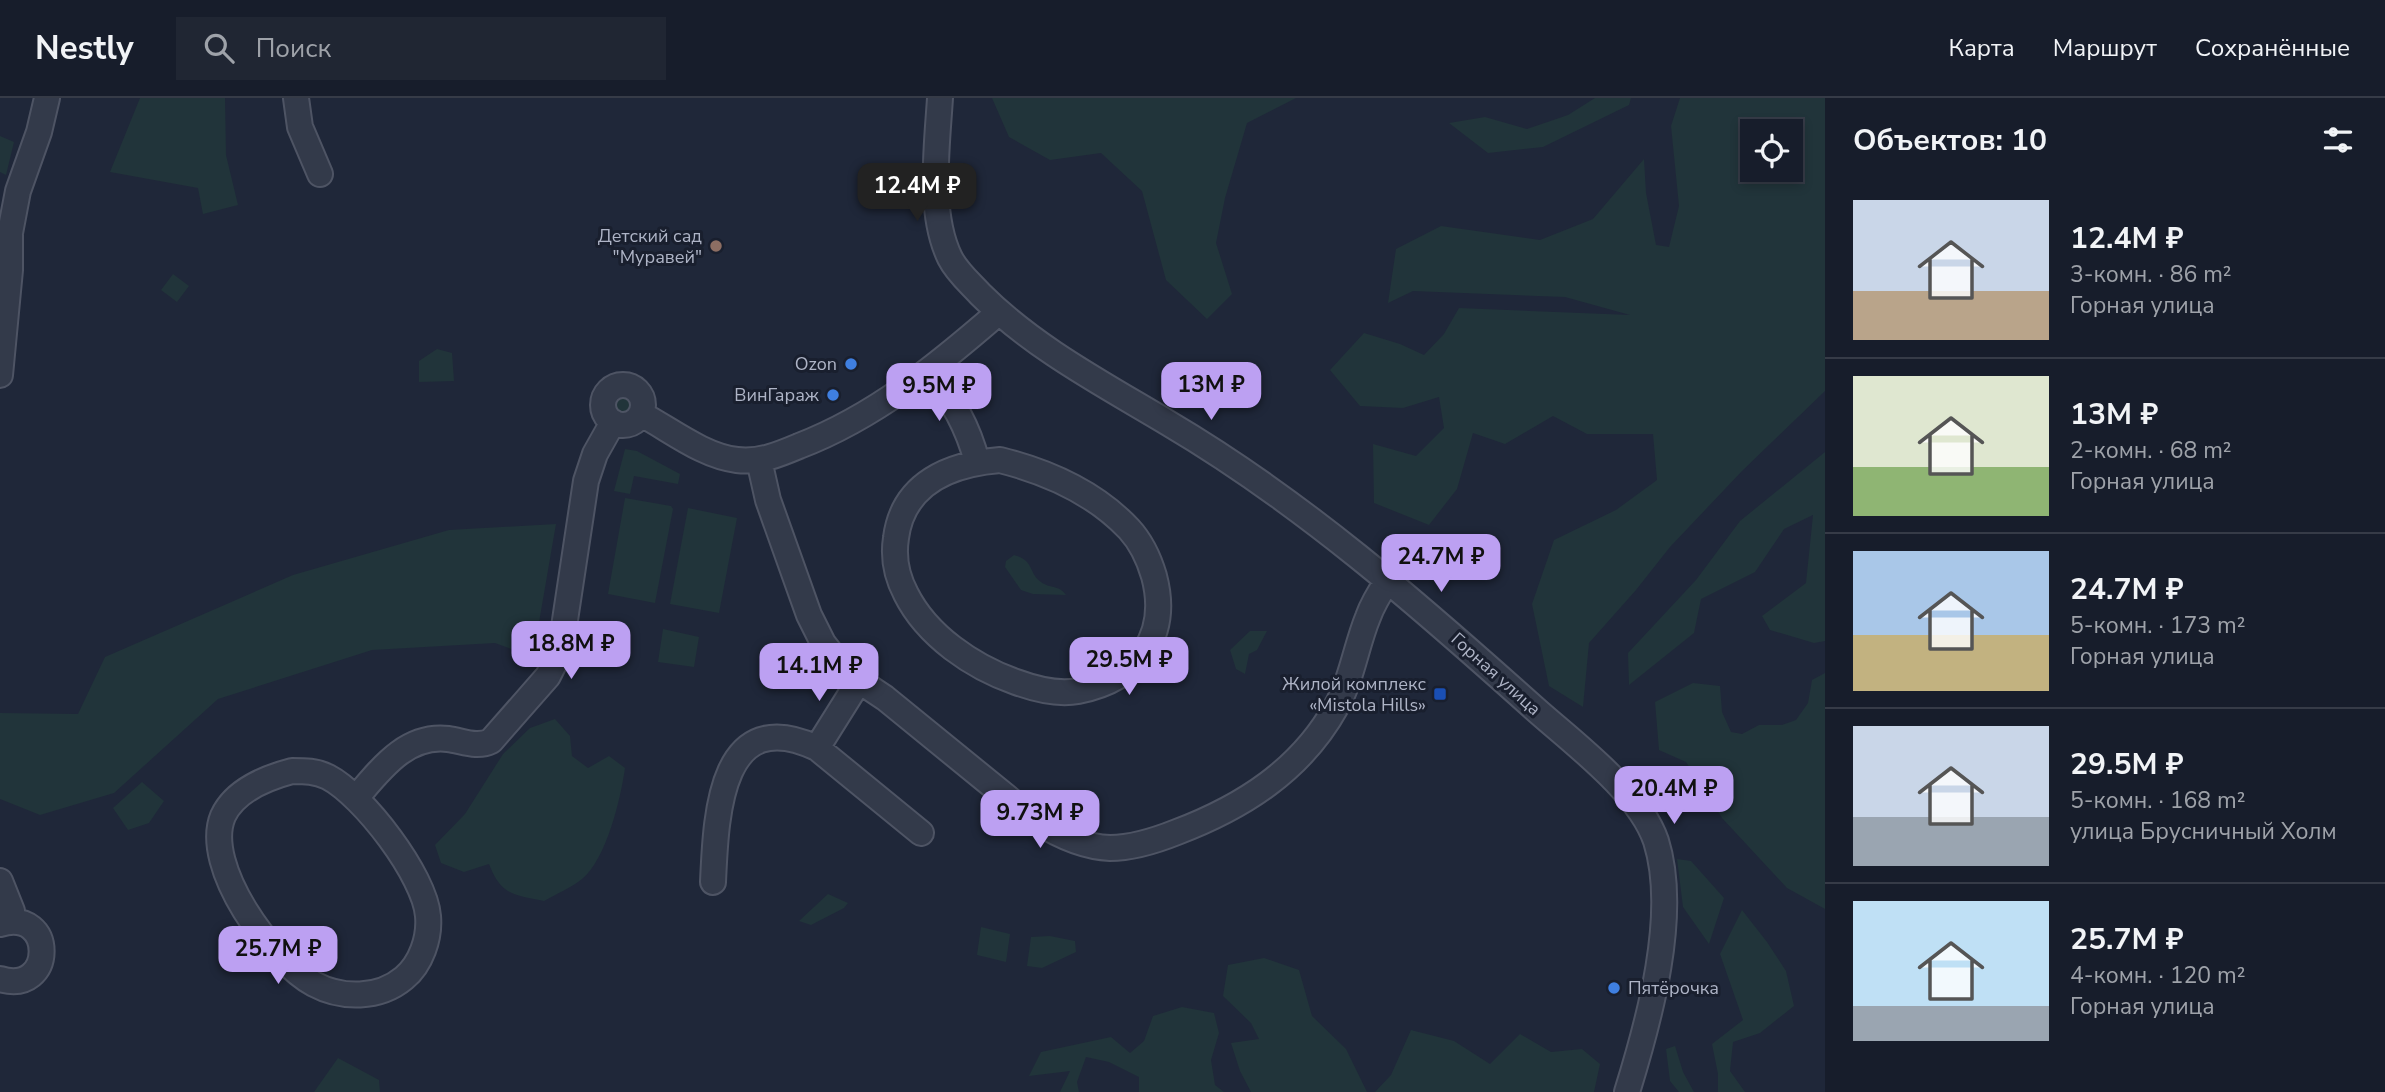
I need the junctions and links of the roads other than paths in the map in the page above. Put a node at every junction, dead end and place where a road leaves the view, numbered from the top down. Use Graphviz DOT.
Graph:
graph roads {
  1 [pos="47,98"];
  2 [pos="296,98"];
  3 [pos="940,98"];
  4 [pos="320,174"];
  5 [pos="5,235"];
  6 [pos="998,313"];
  7 [pos="930,371"];
  8 [pos="0,375"];
  9 [pos="641,414"];
  10 [pos="613,422"];
  11 [pos="759,460"];
  12 [pos="976,462"];
  13 [pos="1388,580"];
  14 [pos="859,681"];
  15 [pos="817,748"];
  16 [pos="356,798"];
  17 [pos="920,833"];
  18 [pos="0,881"];
  19 [pos="713,882"];
  20 [pos="5,923"];
  21 [pos="0,979"];
  22 [pos="1627,1092"];
  1 -- 5 [label="street"];
  2 -- 4 [label="street"];
  3 -- 6 [label="street, Горная улица"];
  5 -- 8 [label="street"];
  6 -- 7 [label="street"];
  6 -- 13 [label="street, Горная улица"];
  7 -- 11 [label="street"];
  7 -- 12 [label="street"];
  9 -- 10 [label="street"];
  9 -- 10 [label="street"];
  9 -- 11 [label="street"];
  10 -- 16 [label="street"];
  11 -- 14 [label="street"];
  12 -- 12 [label="street"];
  13 -- 14 [label="street"];
  13 -- 22 [label="street, Горная улица"];
  14 -- 15 [label="street"];
  15 -- 17 [label="street"];
  15 -- 19 [label="street"];
  16 -- 16 [label="street"];
  18 -- 20 [label="street"];
  20 -- 21 [label="street"];
}
